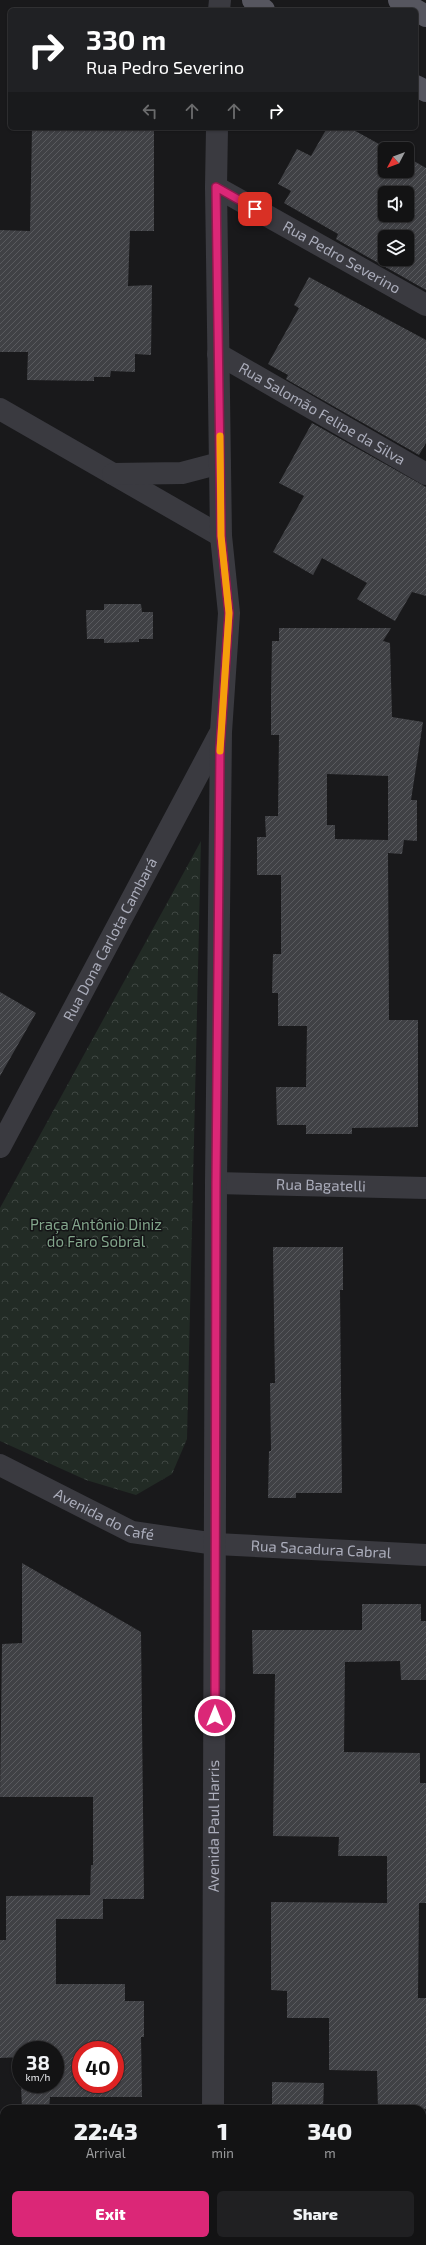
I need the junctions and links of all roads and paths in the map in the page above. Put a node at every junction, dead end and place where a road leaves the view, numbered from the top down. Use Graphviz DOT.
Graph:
graph roads {
  1 [pos="253,0"];
  2 [pos="399,0"];
  3 [pos="262,8"];
  4 [pos="412,8"];
  5 [pos="217,130"];
  6 [pos="216,187"];
  7 [pos="426,305"];
  8 [pos="218,354"];
  9 [pos="0,409"];
  10 [pos="220,463"];
  11 [pos="113,474"];
  12 [pos="426,474"];
  13 [pos="221,536"];
  14 [pos="221,732"];
  15 [pos="0,1147"];
  16 [pos="216,1183"];
  17 [pos="426,1188"];
  18 [pos="0,1465"];
  19 [pos="216,1544"];
  20 [pos="426,1555"];
  21 [pos="213,2105"];
  1 -- 3 [label="main road"];
  2 -- 4 [label="main road"];
  5 -- 6 [label="street, Avenida Paul Harris"];
  6 -- 7 [label="street, Rua Pedro Severino"];
  6 -- 8 [label="street, Avenida Paul Harris"];
  8 -- 10 [label="street, Avenida Paul Harris"];
  8 -- 12 [label="street, Rua Salomão Felipe da Silva"];
  9 -- 11 [label="street"];
  10 -- 11 [label="street"];
  10 -- 13 [label="street, Avenida Paul Harris"];
  11 -- 13 [label="street"];
  13 -- 14 [label="street, Avenida Paul Harris"];
  14 -- 15 [label="street, Rua Dona Carlota Cambará"];
  14 -- 16 [label="street, Avenida Paul Harris"];
  16 -- 17 [label="street, Rua Bagatelli"];
  16 -- 19 [label="street, Avenida Paul Harris"];
  18 -- 19 [label="street, Avenida do Café"];
  19 -- 20 [label="street, Rua Sacadura Cabral"];
  19 -- 21 [label="street, Avenida Paul Harris"];
}
